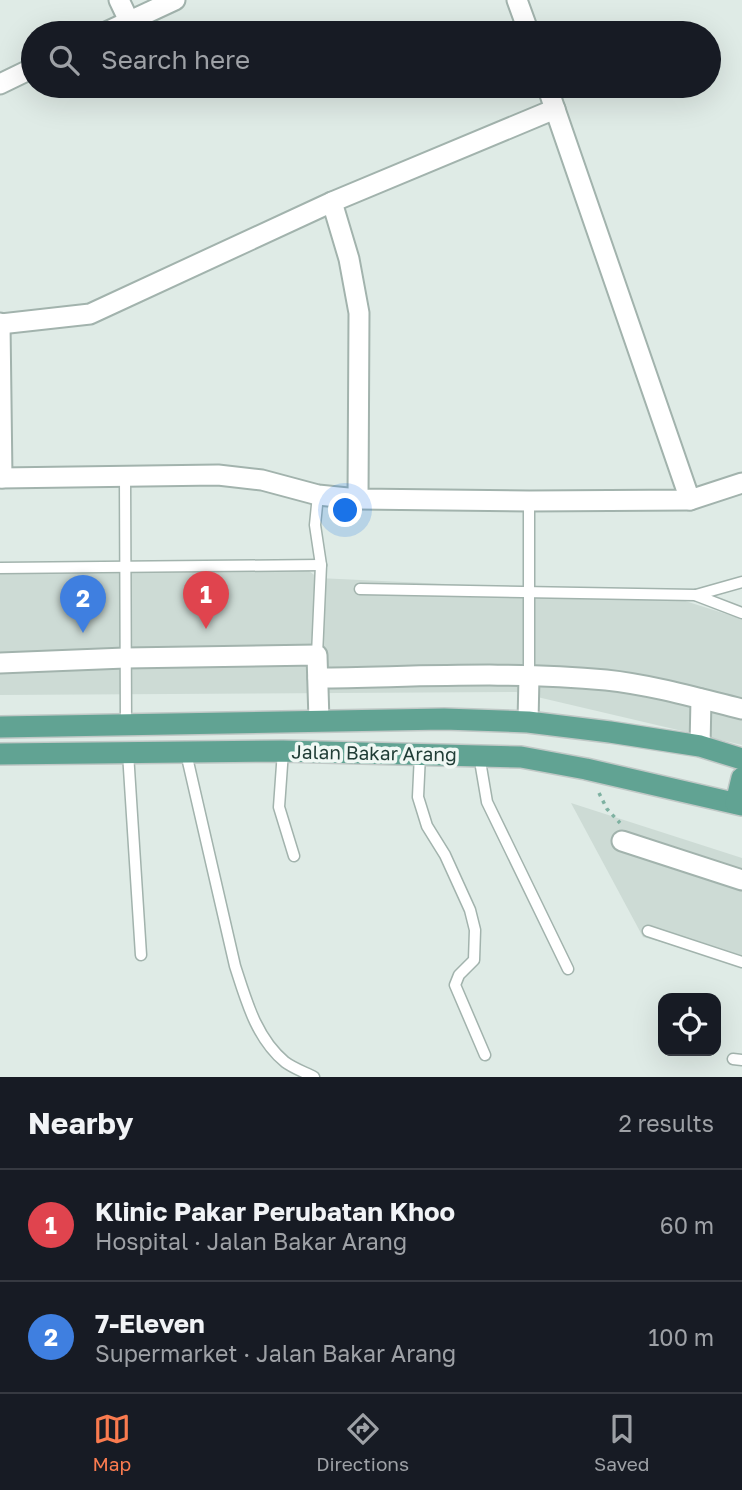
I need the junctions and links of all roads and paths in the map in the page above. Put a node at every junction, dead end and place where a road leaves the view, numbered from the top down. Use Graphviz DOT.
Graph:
graph roads {
  1 [pos="120,0"];
  2 [pos="175,0"];
  3 [pos="517,0"];
  4 [pos="129,21"];
  5 [pos="525,21"];
  6 [pos="21,73"];
  7 [pos="0,83"];
  8 [pos="551,98"];
  9 [pos="555,109"];
  10 [pos="332,202"];
  11 [pos="0,323"];
  12 [pos="125,476"];
  13 [pos="1,478"];
  14 [pos="742,483"];
  15 [pos="318,495"];
  16 [pos="358,499"];
  17 [pos="690,500"];
  18 [pos="529,501"];
  19 [pos="321,565"];
  20 [pos="125,566"];
  21 [pos="0,568"];
  22 [pos="742,582"];
  23 [pos="360,589"];
  24 [pos="531,593"];
  25 [pos="695,595"];
  26 [pos="742,613"];
  27 [pos="317,655"];
  28 [pos="125,657"];
  29 [pos="0,663"];
  30 [pos="529,676"];
  31 [pos="318,678"];
  32 [pos="701,699"];
  33 [pos="742,709"];
  34 [pos="319,721"];
  35 [pos="528,722"];
  36 [pos="126,725"];
  37 [pos="0,727"];
  38 [pos="700,746"];
  39 [pos="283,751"];
  40 [pos="186,752"];
  41 [pos="128,753"];
  42 [pos="420,753"];
  43 [pos="0,754"];
  44 [pos="478,754"];
  45 [pos="742,759"];
  46 [pos="586,769"];
  47 [pos="742,778"];
  48 [pos="739,804"];
  49 [pos="622,841"];
  50 [pos="643,848"];
  51 [pos="294,856"];
  52 [pos="742,880"];
  53 [pos="648,931"];
  54 [pos="141,956"];
  55 [pos="742,962"];
  56 [pos="568,969"];
  57 [pos="485,1055"];
  58 [pos="313,1077"];
  1 -- 4 [label="street"];
  2 -- 4 [label="street"];
  3 -- 5 [label="street"];
  6 -- 7 [label="street"];
  8 -- 9 [label="street"];
  9 -- 10 [label="street"];
  9 -- 17 [label="street"];
  10 -- 11 [label="street"];
  10 -- 16 [label="street"];
  11 -- 13 [label="street"];
  12 -- 13 [label="street"];
  12 -- 15 [label="street"];
  12 -- 20 [label="lane"];
  14 -- 17 [label="street"];
  15 -- 16 [label="street"];
  15 -- 19 [label="lane"];
  16 -- 18 [label="street"];
  17 -- 18 [label="street"];
  18 -- 24 [label="lane"];
  19 -- 20 [label="lane"];
  19 -- 27 [label="lane"];
  20 -- 21 [label="lane"];
  20 -- 28 [label="lane"];
  22 -- 25 [label="lane"];
  23 -- 24 [label="lane"];
  24 -- 25 [label="lane"];
  24 -- 30 [label="lane"];
  25 -- 26 [label="lane"];
  27 -- 28 [label="street"];
  27 -- 31 [label="street"];
  28 -- 29 [label="street"];
  28 -- 36 [label="lane"];
  30 -- 31 [label="street"];
  30 -- 32 [label="street"];
  30 -- 35 [label="street"];
  31 -- 34 [label="street"];
  32 -- 33 [label="street"];
  32 -- 38 [label="street"];
  34 -- 35 [label="main road, Jalan Bakar Arang"];
  34 -- 36 [label="main road, Jalan Bakar Arang"];
  35 -- 38 [label="main road, Jalan Bakar Arang"];
  36 -- 37 [label="main road, Jalan Bakar Arang"];
  38 -- 45 [label="main road, Jalan Bakar Arang"];
  39 -- 40 [label="main road, Jalan Bakar Arang"];
  39 -- 42 [label="main road, Jalan Bakar Arang"];
  39 -- 51 [label="lane"];
  40 -- 41 [label="main road, Jalan Bakar Arang"];
  40 -- 58 [label="lane"];
  41 -- 43 [label="main road, Jalan Bakar Arang"];
  41 -- 54 [label="lane"];
  42 -- 44 [label="main road, Jalan Bakar Arang"];
  42 -- 57 [label="lane"];
  44 -- 46 [label="main road, Jalan Bakar Arang"];
  44 -- 56 [label="lane"];
  46 -- 48 [label="main road, Jalan Bakar Arang"];
  46 -- 50 [label="path"];
  47 -- 48 [label="main road"];
  49 -- 50 [label="street"];
  50 -- 52 [label="street"];
  53 -- 55 [label="lane"];
}
